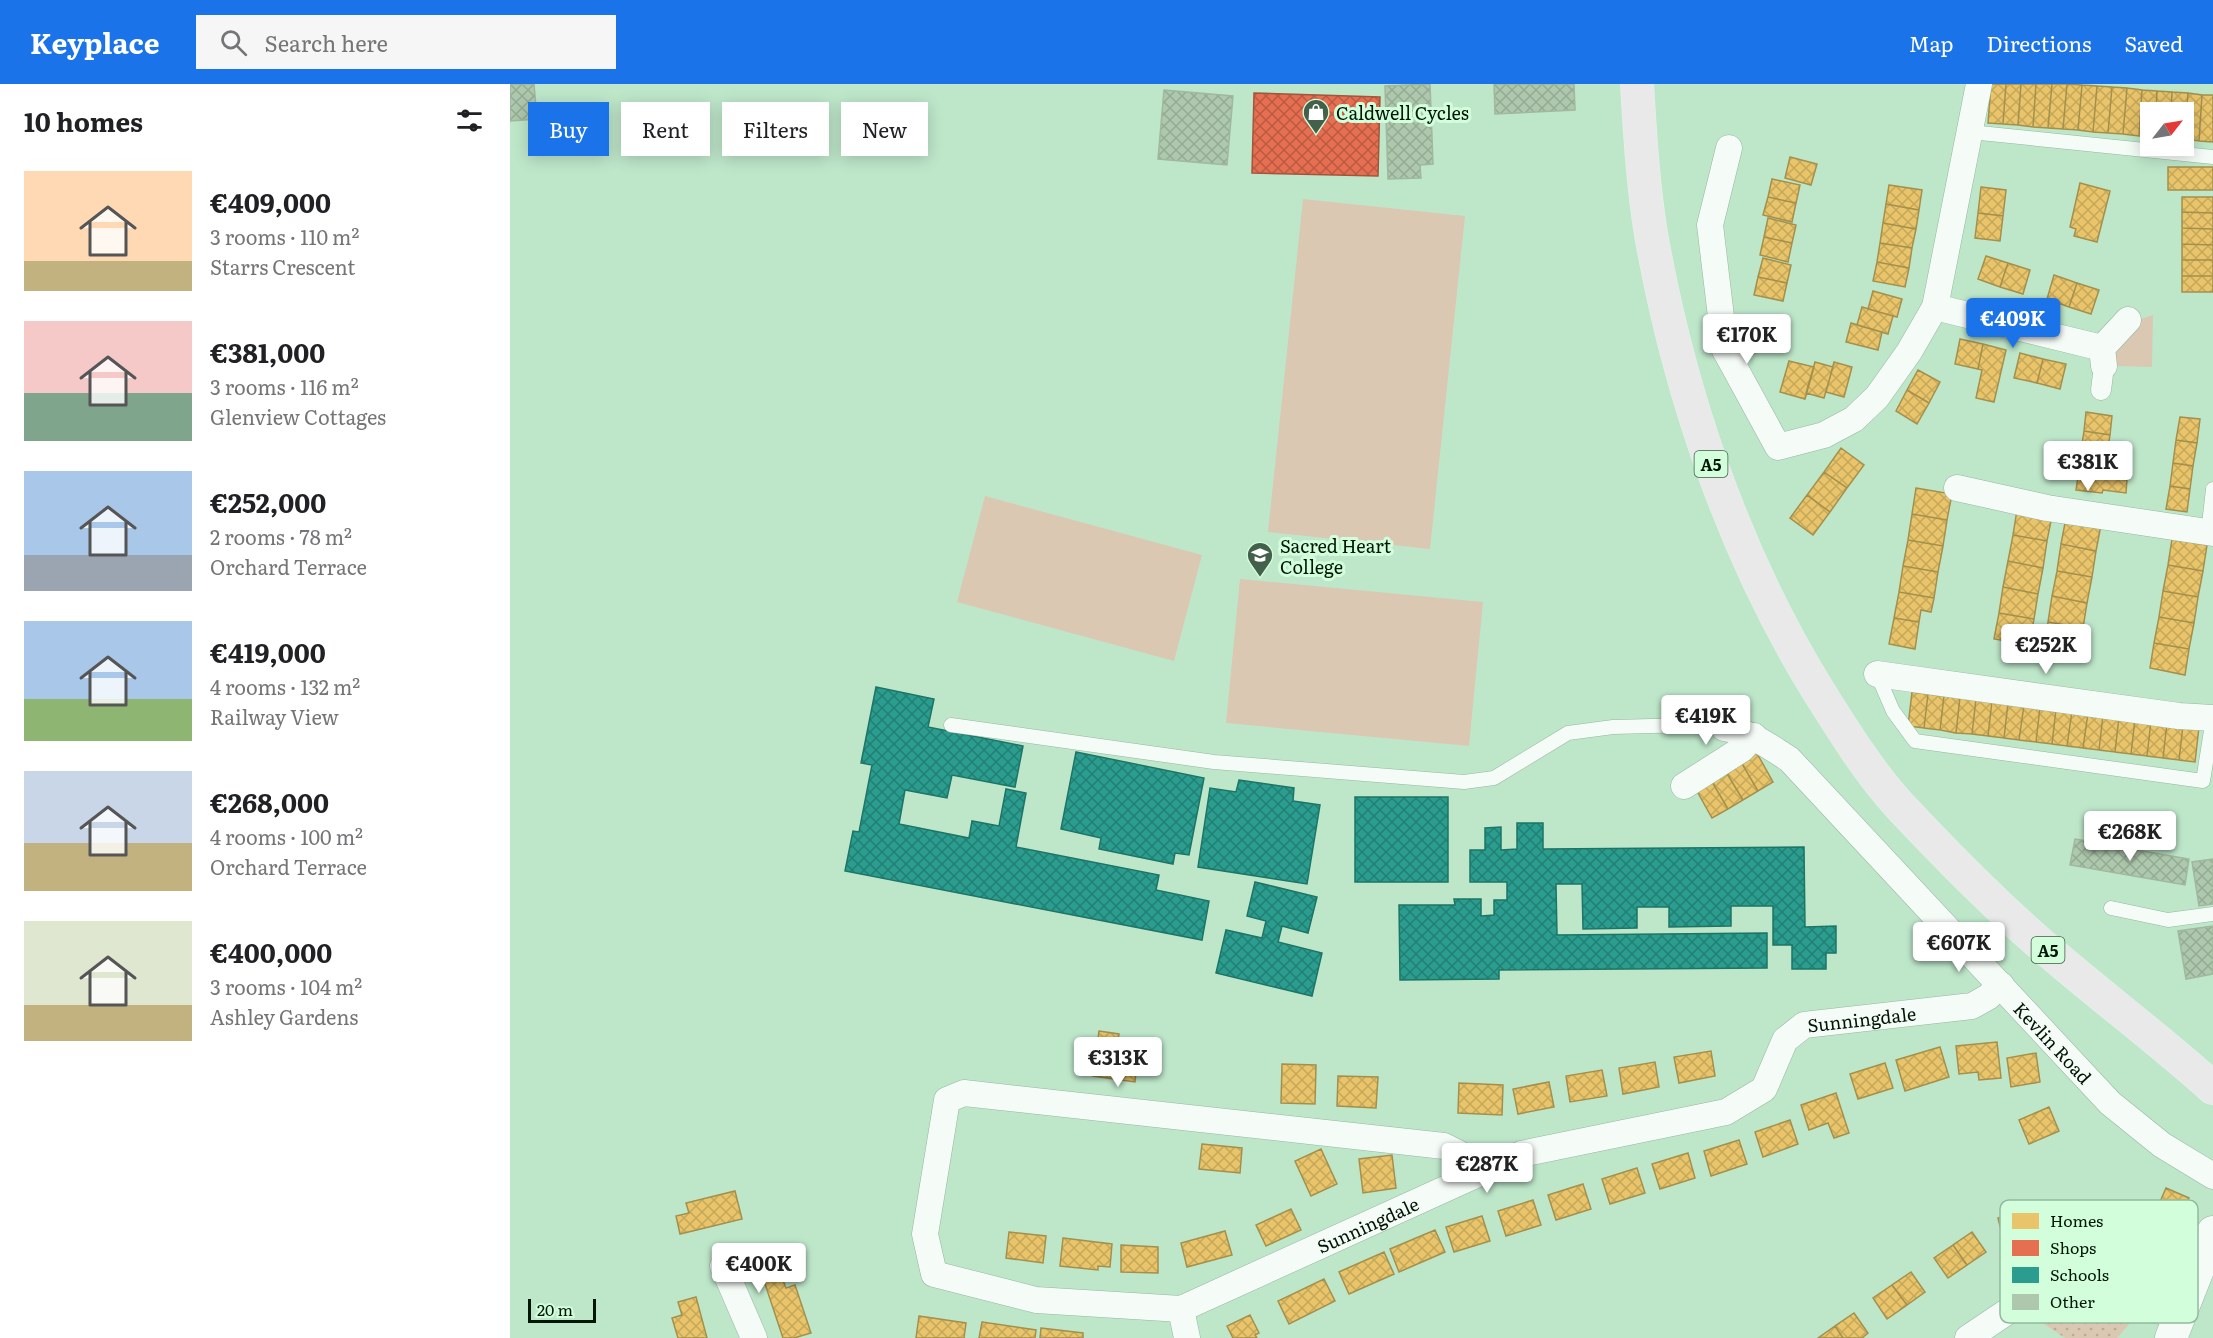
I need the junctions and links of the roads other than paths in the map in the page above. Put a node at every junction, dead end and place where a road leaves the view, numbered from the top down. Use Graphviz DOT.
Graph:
graph roads {
  1 [pos="1637,84"];
  2 [pos="1979,84"];
  3 [pos="1970,132"];
  4 [pos="1729,148"];
  5 [pos="2213,157"];
  6 [pos="1935,308"];
  7 [pos="2128,320"];
  8 [pos="1754,340"];
  9 [pos="1725,350"];
  10 [pos="1957,488"];
  11 [pos="2213,489"];
  12 [pos="2210,533"];
  13 [pos="1877,674"];
  14 [pos="2213,718"];
  15 [pos="951,725"];
  16 [pos="1724,728"];
  17 [pos="1754,736"];
  18 [pos="1684,786"];
  19 [pos="2111,908"];
  20 [pos="2213,914"];
  21 [pos="2001,985"];
  22 [pos="2212,1087"];
  23 [pos="1489,1169"];
  24 [pos="2213,1176"];
  25 [pos="2213,1232"];
  26 [pos="723,1266"];
  27 [pos="2198,1270"];
  28 [pos="1181,1309"];
  29 [pos="2000,1317"];
  30 [pos="754,1338"];
  31 [pos="1187,1338"];
  32 [pos="1968,1338"];
  1 -- 22 [label="highway, A5"];
  2 -- 3 [label="street"];
  3 -- 5 [label="lane"];
  3 -- 6 [label="street"];
  4 -- 9 [label="street"];
  6 -- 7 [label="street"];
  6 -- 9 [label="street"];
  8 -- 9 [label="street"];
  10 -- 12 [label="street"];
  11 -- 12 [label="lane"];
  13 -- 14 [label="street"];
  13 -- 14 [label="lane"];
  15 -- 16 [label="lane"];
  16 -- 17 [label="street, Kevlin Road"];
  17 -- 18 [label="street"];
  17 -- 21 [label="street, Kevlin Road"];
  19 -- 20 [label="lane"];
  21 -- 23 [label="street, Sunningdale"];
  21 -- 24 [label="street, Kevlin Road"];
  23 -- 28 [label="street, Sunningdale"];
  23 -- 28 [label="street, Sunningdale"];
  25 -- 27 [label="street"];
  26 -- 30 [label="street"];
  28 -- 31 [label="street"];
  29 -- 32 [label="street"];
}
